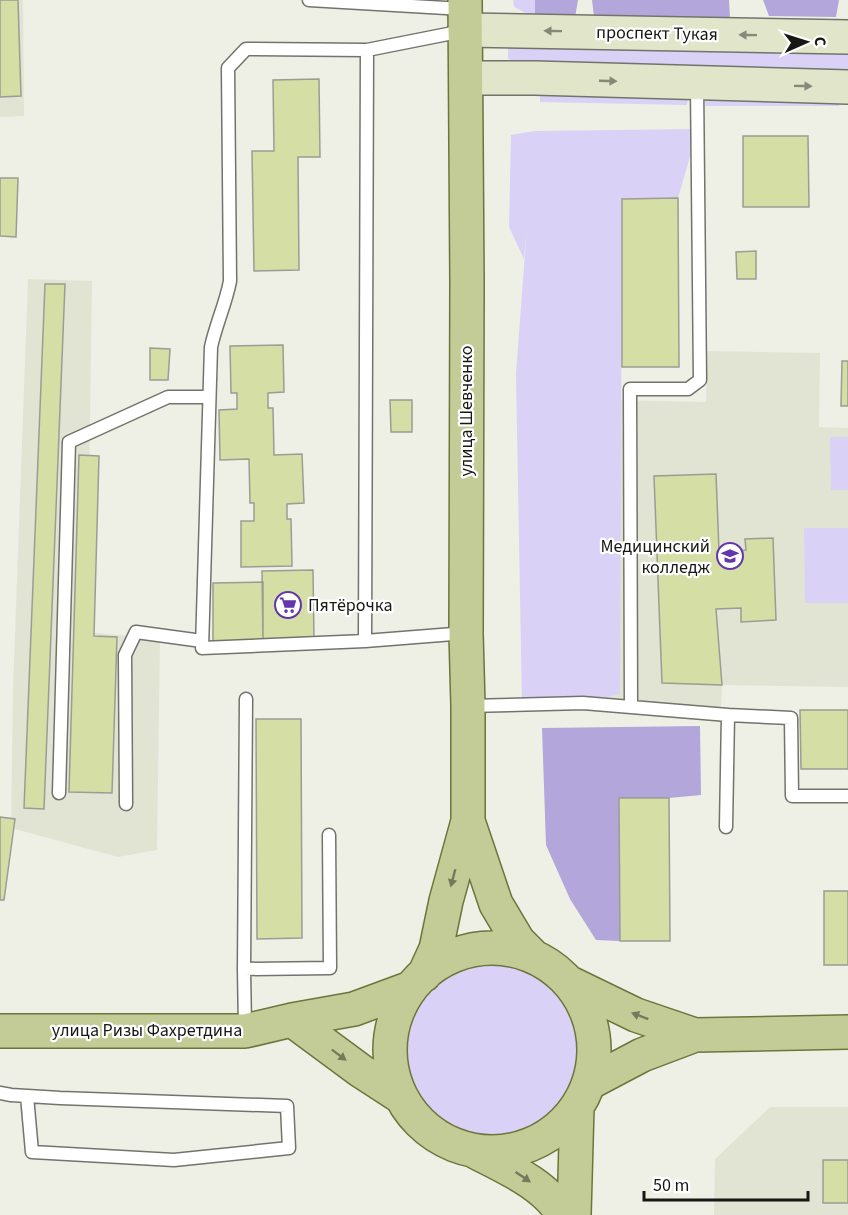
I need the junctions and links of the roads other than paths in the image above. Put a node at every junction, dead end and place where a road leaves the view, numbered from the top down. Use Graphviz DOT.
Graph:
graph roads {
  1 [pos="309,0"];
  2 [pos="332,1"];
  3 [pos="465,13"];
  4 [pos="848,37"];
  5 [pos="367,50"];
  6 [pos="466,78"];
  7 [pos="698,83"];
  8 [pos="848,87"];
  9 [pos="209,397"];
  10 [pos="466,633"];
  11 [pos="202,641"];
  12 [pos="365,641"];
  13 [pos="246,699"];
  14 [pos="468,706"];
  15 [pos="631,707"];
  16 [pos="728,715"];
  17 [pos="59,793"];
  18 [pos="848,796"];
  19 [pos="126,804"];
  20 [pos="468,821"];
  21 [pos="726,827"];
  22 [pos="329,835"];
  23 [pos="533,956"];
  24 [pos="244,969"];
  25 [pos="417,981"];
  26 [pos="568,982"];
  27 [pos="292,1020"];
  28 [pos="0,1031"];
  29 [pos="245,1031"];
  30 [pos="848,1032"];
  31 [pos="695,1035"];
  32 [pos="0,1093"];
  33 [pos="583,1095"];
  34 [pos="27,1096"];
  35 [pos="401,1096"];
  36 [pos="475,1151"];
  37 [pos="562,1215"];
  38 [pos="574,1215"];
  1 -- 2 [label="lane"];
  2 -- 3 [label="lane"];
  4 -- 3 [label="main road, проспект Тукая, one-way"];
  3 -- 5 [label="lane"];
  3 -- 6 [label="main road, улица Шевченко"];
  5 -- 9 [label="lane"];
  5 -- 12 [label="lane"];
  6 -- 7 [label="main road, one-way"];
  6 -- 10 [label="main road, улица Шевченко"];
  7 -- 8 [label="main road, one-way"];
  7 -- 15 [label="lane"];
  9 -- 11 [label="lane"];
  9 -- 17 [label="lane"];
  10 -- 12 [label="lane"];
  10 -- 14 [label="main road, улица Шевченко"];
  11 -- 12 [label="lane"];
  11 -- 19 [label="lane"];
  13 -- 24 [label="lane"];
  14 -- 15 [label="lane"];
  14 -- 20 [label="main road, улица Шевченко"];
  15 -- 16 [label="lane"];
  16 -- 18 [label="lane"];
  16 -- 21 [label="lane"];
  20 -- 23 [label="main road"];
  20 -- 25 [label="main road, one-way"];
  22 -- 24 [label="lane"];
  23 -- 25 [label="main road"];
  23 -- 26 [label="main road"];
  24 -- 29 [label="lane"];
  25 -- 27 [label="main road, улица Ризы Фахретдина"];
  25 -- 35 [label="main road"];
  31 -- 26 [label="main road, one-way"];
  26 -- 33 [label="main road"];
  27 -- 29 [label="main road, улица Ризы Фахретдина"];
  27 -- 35 [label="main road, one-way"];
  28 -- 29 [label="main road, улица Ризы Фахретдина"];
  30 -- 31 [label="main road"];
  31 -- 33 [label="main road"];
  32 -- 34 [label="lane"];
  33 -- 36 [label="main road"];
  33 -- 38 [label="main road"];
  34 -- 34 [label="lane"];
  35 -- 36 [label="main road"];
  36 -- 37 [label="main road, one-way"];
}
